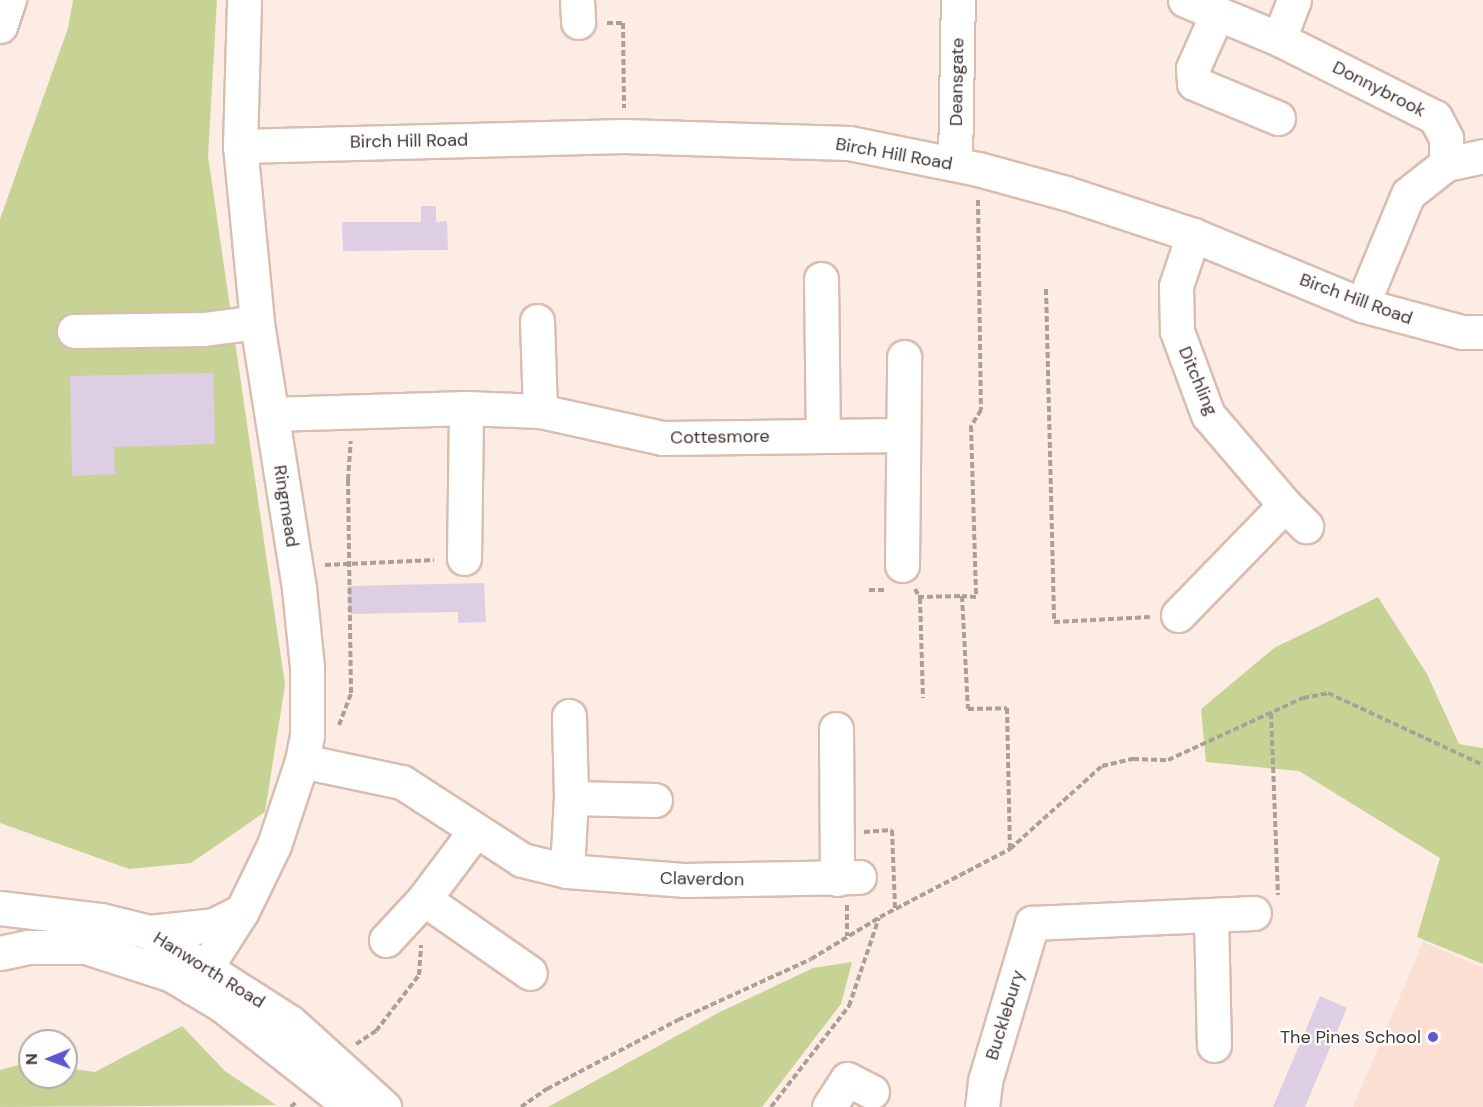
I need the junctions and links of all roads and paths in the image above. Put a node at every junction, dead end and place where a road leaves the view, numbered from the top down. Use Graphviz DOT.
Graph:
graph roads {
  1 [pos="9,0"];
  2 [pos="244,0"];
  3 [pos="958,0"];
  4 [pos="1185,0"];
  5 [pos="1294,0"];
  6 [pos="577,11"];
  7 [pos="1217,14"];
  8 [pos="0,26"];
  9 [pos="1279,39"];
  10 [pos="1278,118"];
  11 [pos="624,136"];
  12 [pos="240,146"];
  13 [pos="1483,156"];
  14 [pos="1446,164"];
  15 [pos="967,167"];
  16 [pos="1193,235"];
  17 [pos="821,279"];
  18 [pos="1046,289"];
  19 [pos="1362,305"];
  20 [pos="537,321"];
  21 [pos="257,322"];
  22 [pos="74,331"];
  23 [pos="1483,332"];
  24 [pos="904,357"];
  25 [pos="466,408"];
  26 [pos="354,411"];
  27 [pos="540,411"];
  28 [pos="273,414"];
  29 [pos="903,435"];
  30 [pos="823,436"];
  31 [pos="464,558"];
  32 [pos="349,564"];
  33 [pos="321,566"];
  34 [pos="903,582"];
  35 [pos="869,590"];
  36 [pos="962,596"];
  37 [pos="920,598"];
  38 [pos="1178,615"];
  39 [pos="923,698"];
  40 [pos="1271,713"];
  41 [pos="569,716"];
  42 [pos="339,725"];
  43 [pos="836,729"];
  44 [pos="303,761"];
  45 [pos="1483,765"];
  46 [pos="571,798"];
  47 [pos="656,800"];
  48 [pos="475,831"];
  49 [pos="837,834"];
  50 [pos="1010,849"];
  51 [pos="567,871"];
  52 [pos="424,899"];
  53 [pos="0,908"];
  54 [pos="895,909"];
  55 [pos="242,910"];
  56 [pos="1254,913"];
  57 [pos="1211,916"];
  58 [pos="880,917"];
  59 [pos="149,932"];
  60 [pos="386,940"];
  61 [pos="421,942"];
  62 [pos="0,953"];
  63 [pos="530,973"];
  64 [pos="200,977"];
  65 [pos="1214,1045"];
  66 [pos="348,1049"];
  67 [pos="872,1092"];
  68 [pos="351,1107"];
  69 [pos="384,1107"];
  70 [pos="521,1107"];
  71 [pos="771,1107"];
  72 [pos="829,1107"];
  73 [pos="982,1107"];
  1 -- 8 [label="street"];
  2 -- 12 [label="street, Ringmead"];
  3 -- 15 [label="street, Deansgate"];
  4 -- 7 [label="street, Donnybrook"];
  5 -- 9 [label="street"];
  6 -- 11 [label="path"];
  7 -- 9 [label="street, Donnybrook"];
  7 -- 10 [label="street"];
  9 -- 14 [label="street, Donnybrook"];
  11 -- 12 [label="street, Birch Hill Road"];
  11 -- 15 [label="street, Birch Hill Road"];
  12 -- 21 [label="street, Ringmead"];
  13 -- 14 [label="street"];
  14 -- 19 [label="street"];
  15 -- 16 [label="street, Birch Hill Road"];
  15 -- 36 [label="path"];
  16 -- 19 [label="street, Birch Hill Road"];
  16 -- 38 [label="street, Ditchling"];
  17 -- 30 [label="street"];
  18 -- 38 [label="path"];
  19 -- 23 [label="street, Birch Hill Road"];
  20 -- 27 [label="street"];
  21 -- 22 [label="street"];
  21 -- 28 [label="street, Ringmead"];
  24 -- 29 [label="street"];
  25 -- 26 [label="street, Cottesmore"];
  25 -- 27 [label="street, Cottesmore"];
  25 -- 31 [label="street"];
  26 -- 28 [label="street, Cottesmore"];
  26 -- 32 [label="path"];
  27 -- 30 [label="street, Cottesmore"];
  28 -- 44 [label="street, Ringmead"];
  29 -- 30 [label="street, Cottesmore"];
  29 -- 34 [label="street"];
  31 -- 32 [label="path"];
  32 -- 33 [label="path"];
  32 -- 42 [label="path"];
  34 -- 35 [label="path"];
  34 -- 37 [label="path"];
  34 -- 37 [label="path"];
  36 -- 37 [label="path"];
  36 -- 50 [label="path"];
  37 -- 39 [label="path"];
  40 -- 45 [label="path"];
  40 -- 50 [label="path"];
  40 -- 56 [label="path"];
  41 -- 46 [label="street"];
  43 -- 49 [label="street, Claverdon"];
  44 -- 48 [label="street, Claverdon"];
  44 -- 55 [label="street, Ringmead"];
  46 -- 47 [label="street"];
  46 -- 51 [label="street"];
  48 -- 51 [label="street, Claverdon"];
  48 -- 52 [label="street"];
  49 -- 51 [label="street, Claverdon"];
  49 -- 54 [label="path"];
  50 -- 54 [label="path"];
  52 -- 60 [label="street"];
  52 -- 63 [label="street"];
  53 -- 59 [label="street, Hanworth Road"];
  54 -- 58 [label="path"];
  55 -- 59 [label="street"];
  55 -- 64 [label="street, Ringmead"];
  56 -- 57 [label="street, Bucklebury"];
  57 -- 65 [label="street"];
  57 -- 73 [label="street, Bucklebury"];
  58 -- 70 [label="path"];
  58 -- 71 [label="path"];
  59 -- 64 [label="street, Hanworth Road"];
  61 -- 66 [label="path"];
  62 -- 64 [label="street, Hanworth Road"];
  64 -- 68 [label="street, Hanworth Road"];
  64 -- 69 [label="street, Hanworth Road"];
  67 -- 72 [label="street"];
}
